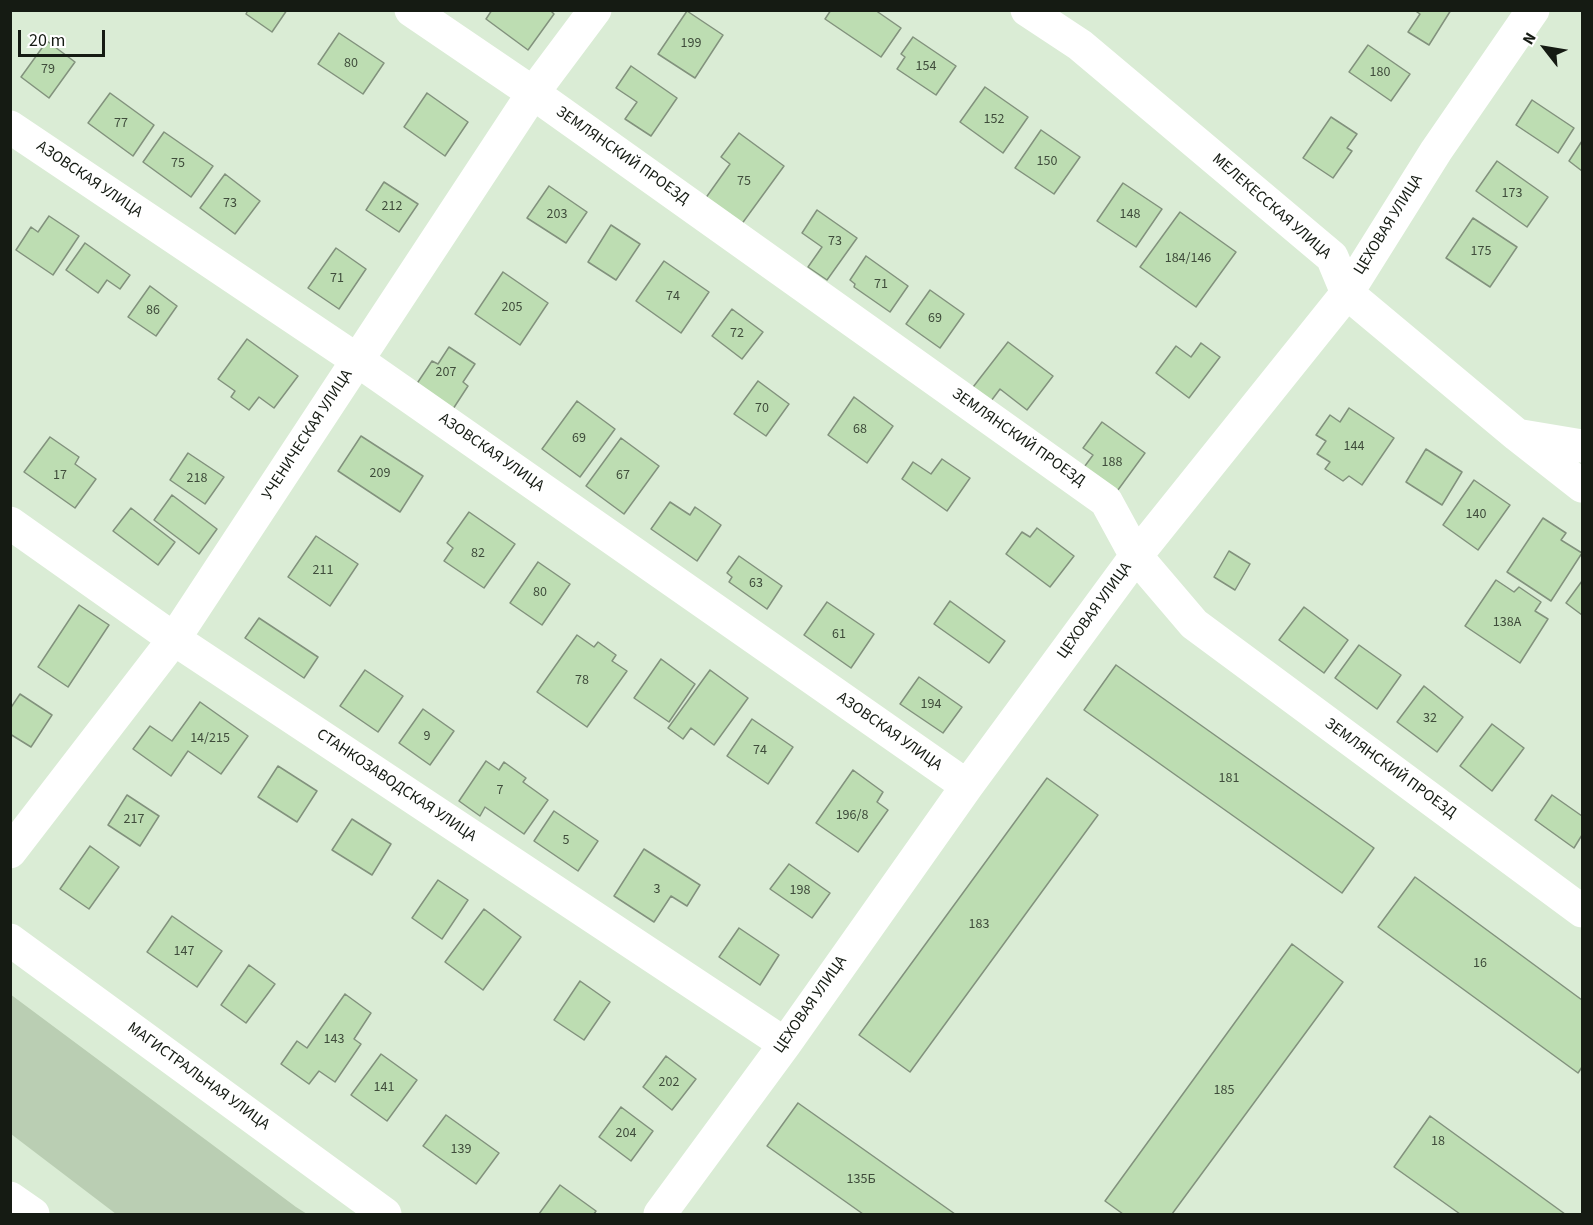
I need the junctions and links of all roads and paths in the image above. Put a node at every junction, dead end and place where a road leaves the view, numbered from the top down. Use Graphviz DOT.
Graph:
graph roads {
  1 [pos="411,10"];
  2 [pos="595,10"];
  3 [pos="1026,10"];
  4 [pos="1533,10"];
  5 [pos="533,93"];
  6 [pos="10,127"];
  7 [pos="1347,293"];
  8 [pos="357,360"];
  9 [pos="1517,435"];
  10 [pos="1582,446"];
  11 [pos="1582,486"];
  12 [pos="10,523"];
  13 [pos="1136,556"];
  14 [pos="174,639"];
  15 [pos="967,786"];
  16 [pos="10,852"];
  17 [pos="1582,911"];
  18 [pos="10,940"];
  19 [pos="785,1044"];
  20 [pos="10,1198"];
  21 [pos="33,1215"];
  22 [pos="386,1215"];
  23 [pos="660,1215"];
  1 -- 5 [label="street, ЗЕМЛЯНСКИЙ ПРОЕЗД"];
  2 -- 5 [label="street, УЧЕНИЧЕСКАЯ УЛИЦА"];
  3 -- 7 [label="street, МЕЛЕКЕССКАЯ УЛИЦА"];
  4 -- 7 [label="street, ЦЕХОВАЯ УЛИЦА"];
  5 -- 8 [label="street, УЧЕНИЧЕСКАЯ УЛИЦА"];
  5 -- 13 [label="street, ЗЕМЛЯНСКИЙ ПРОЕЗД"];
  6 -- 8 [label="street, АЗОВСКАЯ УЛИЦА"];
  7 -- 9 [label="street, МЕЛЕКЕССКАЯ УЛИЦА"];
  7 -- 13 [label="street, ЦЕХОВАЯ УЛИЦА"];
  8 -- 14 [label="street, УЧЕНИЧЕСКАЯ УЛИЦА"];
  8 -- 15 [label="street, АЗОВСКАЯ УЛИЦА"];
  9 -- 10 [label="street"];
  9 -- 11 [label="street, МЕЛЕКЕССКАЯ УЛИЦА"];
  12 -- 14 [label="street, СТАНКОЗАВОДСКАЯ УЛИЦА"];
  13 -- 15 [label="street, ЦЕХОВАЯ УЛИЦА"];
  13 -- 17 [label="street, ЗЕМЛЯНСКИЙ ПРОЕЗД"];
  14 -- 16 [label="street, УЧЕНИЧЕСКАЯ УЛИЦА"];
  14 -- 19 [label="street, СТАНКОЗАВОДСКАЯ УЛИЦА"];
  15 -- 19 [label="street, ЦЕХОВАЯ УЛИЦА"];
  18 -- 22 [label="street, МАГИСТРАЛЬНАЯ УЛИЦА"];
  19 -- 23 [label="street, ЦЕХОВАЯ УЛИЦА"];
  20 -- 21 [label="street"];
}
